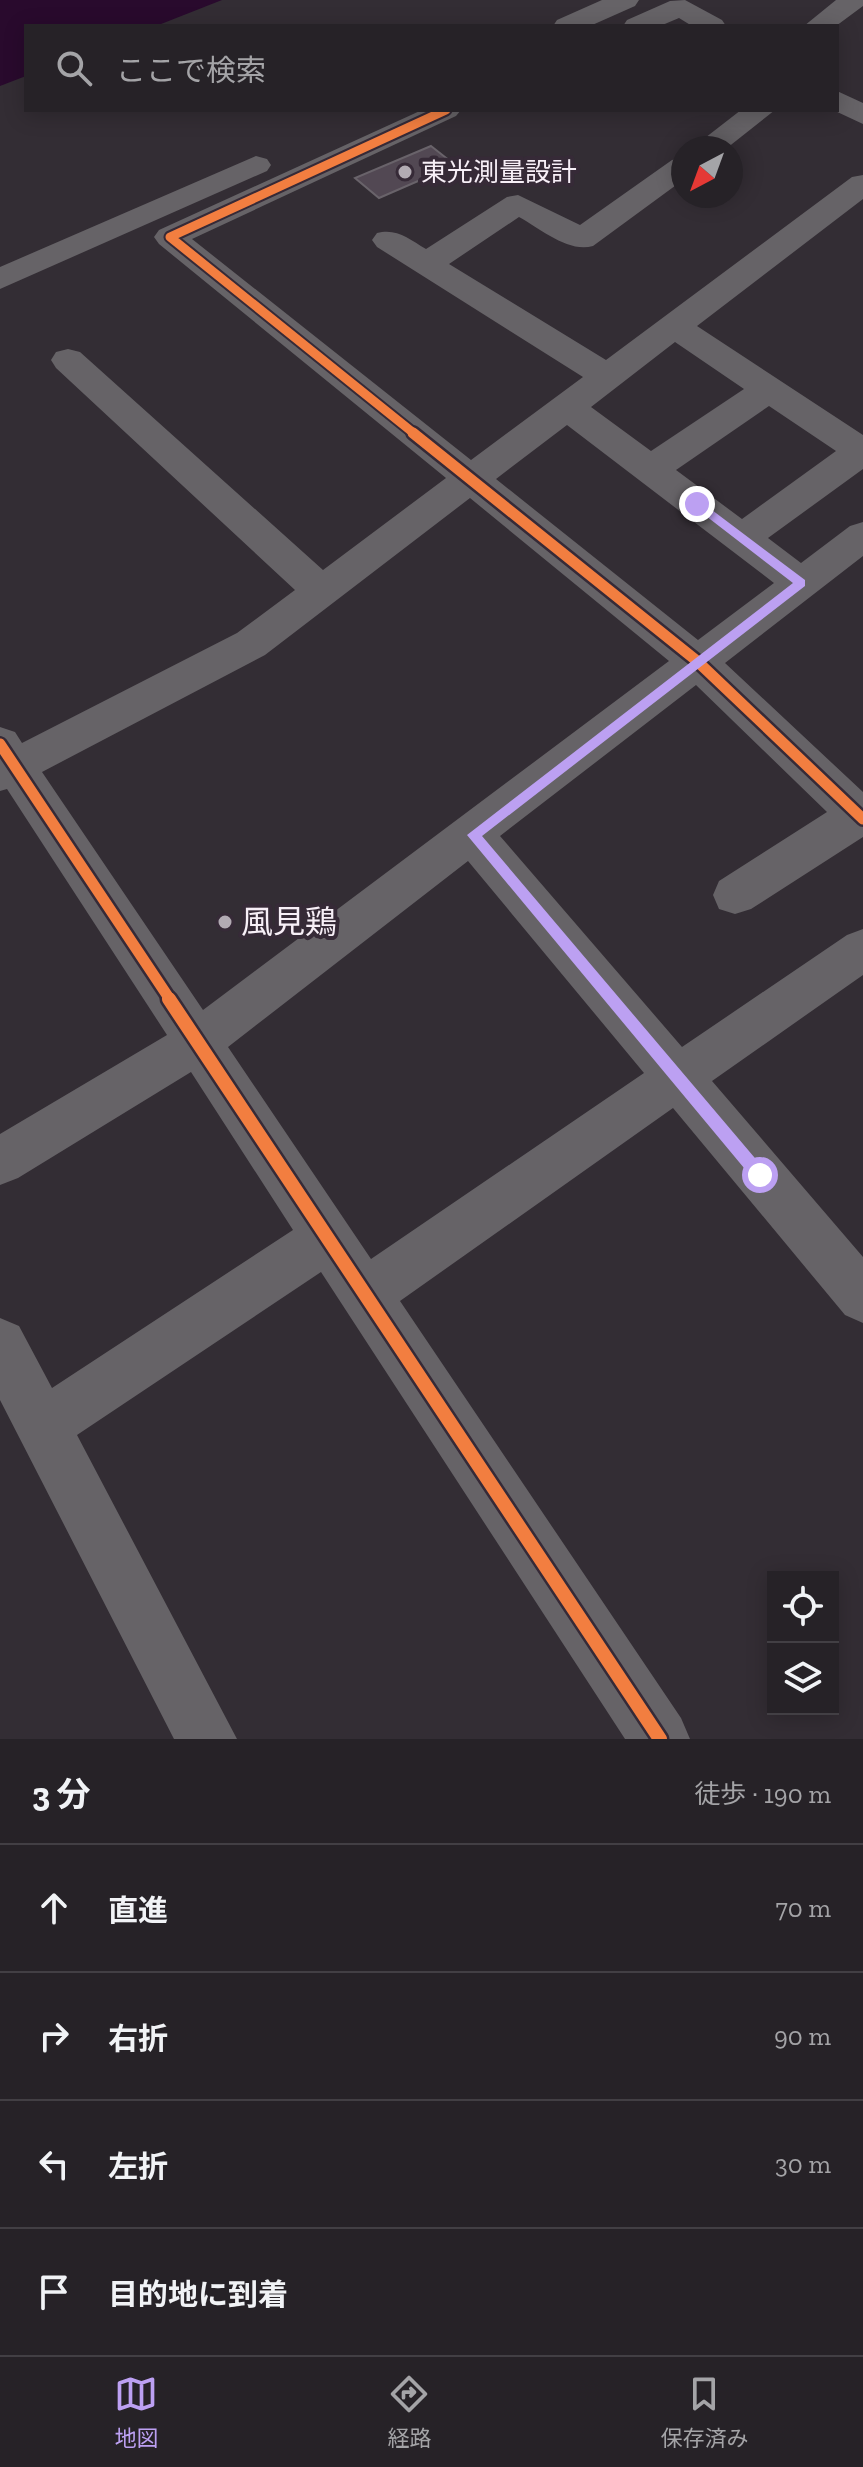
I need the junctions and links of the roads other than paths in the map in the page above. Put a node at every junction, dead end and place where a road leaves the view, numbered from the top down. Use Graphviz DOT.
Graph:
graph roads {
  1 [pos="625,0"];
  2 [pos="854,0"];
  3 [pos="571,24"];
  4 [pos="642,24"];
  5 [pos="709,24"];
  6 [pos="821,24"];
  7 [pos="839,101"];
  8 [pos="374,112"];
  9 [pos="442,112"];
  10 [pos="757,112"];
  11 [pos="863,115"];
  12 [pos="724,136"];
  13 [pos="671,175"];
  14 [pos="863,184"];
  15 [pos="388,240"];
  16 [pos="426,264"];
  17 [pos="0,279"];
  18 [pos="674,326"];
  19 [pos="68,360"];
  20 [pos="606,376"];
  21 [pos="769,389"];
  22 [pos="566,406"];
  23 [pos="862,452"];
  24 [pos="651,469"];
  25 [pos="470,477"];
  26 [pos="863,536"];
  27 [pos="742,538"];
  28 [pos="801,583"];
  29 [pos="321,591"];
  30 [pos="697,661"];
  31 [pos="5,761"];
  32 [pos="861,817"];
  33 [pos="473,835"];
  34 [pos="735,895"];
  35 [pos="863,949"];
  36 [pos="197,1042"];
  37 [pos="677,1078"];
  38 [pos="0,1161"];
  39 [pos="328,1237"];
  40 [pos="365,1294"];
  41 [pos="863,1297"];
  42 [pos="0,1345"];
  43 [pos="25,1421"];
  44 [pos="207,1739"];
  45 [pos="660,1739"];
  1 -- 3 [label="street"];
  2 -- 6 [label="street"];
  4 -- 5 [label="street"];
  7 -- 11 [label="street"];
  8 -- 17 [label="street"];
  9 -- 25 [label="street"];
  10 -- 12 [label="street"];
  13 -- 16 [label="street"];
  14 -- 18 [label="street"];
  15 -- 16 [label="street"];
  16 -- 20 [label="street"];
  18 -- 20 [label="street"];
  18 -- 21 [label="street"];
  19 -- 29 [label="street"];
  20 -- 22 [label="street"];
  21 -- 23 [label="street"];
  21 -- 24 [label="street"];
  22 -- 24 [label="street"];
  22 -- 25 [label="street"];
  23 -- 27 [label="street"];
  24 -- 27 [label="street"];
  25 -- 29 [label="street"];
  25 -- 30 [label="street"];
  26 -- 28 [label="street"];
  27 -- 28 [label="street"];
  28 -- 30 [label="street"];
  29 -- 31 [label="street"];
  30 -- 32 [label="street"];
  30 -- 33 [label="street"];
  31 -- 36 [label="street"];
  32 -- 34 [label="street"];
  33 -- 36 [label="street"];
  33 -- 37 [label="street"];
  35 -- 37 [label="street"];
  36 -- 38 [label="street"];
  36 -- 39 [label="street"];
  37 -- 40 [label="street"];
  37 -- 41 [label="street"];
  39 -- 40 [label="street"];
  39 -- 43 [label="street"];
  40 -- 45 [label="street"];
  42 -- 43 [label="street"];
  43 -- 44 [label="street"];
}
